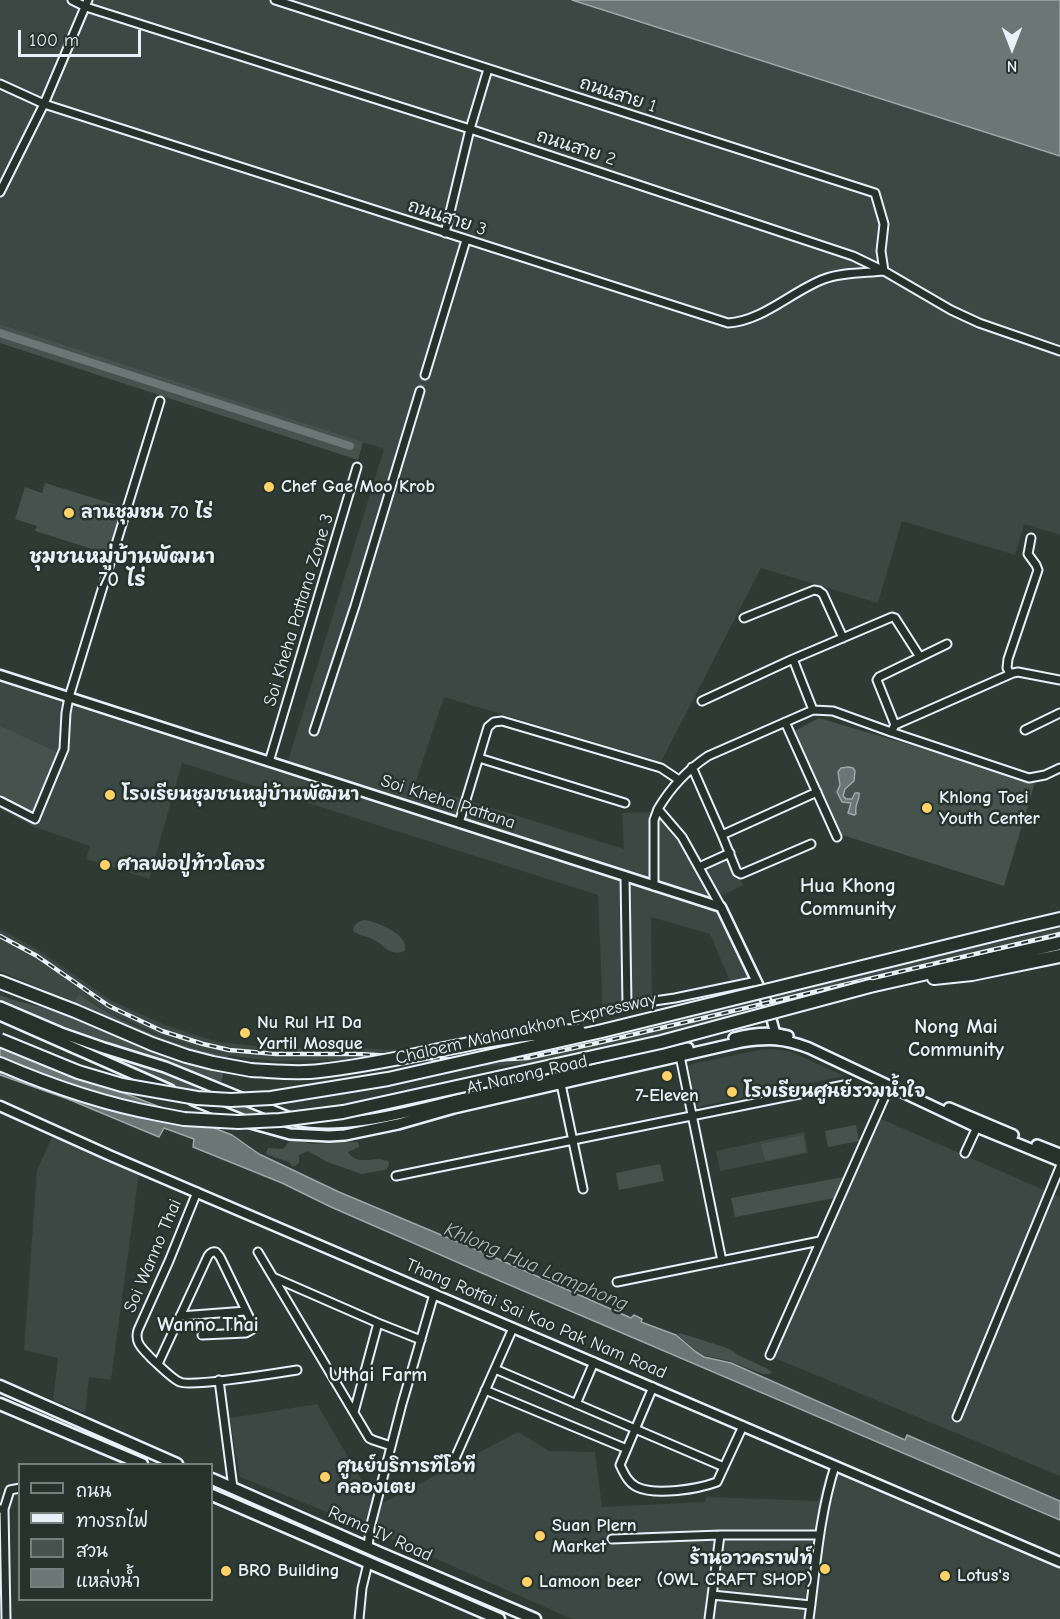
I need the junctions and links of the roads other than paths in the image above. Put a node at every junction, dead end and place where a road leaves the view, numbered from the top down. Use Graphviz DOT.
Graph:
graph roads {
  1 [pos="72,0"];
  2 [pos="275,0"];
  3 [pos="87,3"];
  4 [pos="488,69"];
  5 [pos="0,84"];
  6 [pos="44,104"];
  7 [pos="471,129"];
  8 [pos="0,192"];
  9 [pos="445,233"];
  10 [pos="466,240"];
  11 [pos="884,271"];
  12 [pos="1060,351"];
  13 [pos="425,375"];
  14 [pos="420,392"];
  15 [pos="160,401"];
  16 [pos="357,467"];
  17 [pos="1031,538"];
  18 [pos="744,618"];
  19 [pos="843,638"];
  20 [pos="947,644"];
  21 [pos="920,657"];
  22 [pos="793,659"];
  23 [pos="0,675"];
  24 [pos="1010,675"];
  25 [pos="1060,680"];
  26 [pos="69,697"];
  27 [pos="702,701"];
  28 [pos="813,710"];
  29 [pos="1060,713"];
  30 [pos="785,722"];
  31 [pos="895,724"];
  32 [pos="1025,730"];
  33 [pos="314,731"];
  34 [pos="891,732"];
  35 [pos="479,758"];
  36 [pos="269,762"];
  37 [pos="692,767"];
  38 [pos="1060,768"];
  39 [pos="679,780"];
  40 [pos="817,792"];
  41 [pos="0,801"];
  42 [pos="625,803"];
  43 [pos="658,809"];
  44 [pos="459,823"];
  45 [pos="722,835"];
  46 [pos="837,837"];
  47 [pos="812,844"];
  48 [pos="730,854"];
  49 [pos="699,867"];
  50 [pos="625,876"];
  51 [pos="654,886"];
  52 [pos="721,907"];
  53 [pos="1057,919"];
  54 [pos="1060,943"];
  55 [pos="1060,956"];
  56 [pos="757,981"];
  57 [pos="0,982"];
  58 [pos="870,986"];
  59 [pos="0,1007"];
  60 [pos="0,1015"];
  61 [pos="602,1031"];
  62 [pos="776,1036"];
  63 [pos="0,1040"];
  64 [pos="680,1056"];
  65 [pos="0,1066"];
  66 [pos="560,1080"];
  67 [pos="844,1085"];
  68 [pos="890,1087"];
  69 [pos="0,1106"];
  70 [pos="693,1116"];
  71 [pos="977,1127"];
  72 [pos="573,1140"];
  73 [pos="965,1153"];
  74 [pos="1060,1154"];
  75 [pos="1060,1161"];
  76 [pos="1060,1167"];
  77 [pos="396,1176"];
  78 [pos="583,1189"];
  79 [pos="197,1192"];
  80 [pos="820,1241"];
  81 [pos="258,1252"];
  82 [pos="722,1261"];
  83 [pos="275,1278"];
  84 [pos="617,1282"];
  85 [pos="434,1294"];
  86 [pos="246,1311"];
  87 [pos="180,1316"];
  88 [pos="378,1323"];
  89 [pos="513,1328"];
  90 [pos="202,1335"];
  91 [pos="421,1340"];
  92 [pos="770,1356"];
  93 [pos="594,1362"];
  94 [pos="158,1364"];
  95 [pos="495,1369"];
  96 [pos="297,1370"];
  97 [pos="219,1380"];
  98 [pos="0,1386"];
  99 [pos="653,1387"];
  100 [pos="485,1390"];
  101 [pos="0,1404"];
  102 [pos="576,1404"];
  103 [pos="354,1412"];
  104 [pos="957,1417"];
  105 [pos="742,1426"];
  106 [pos="635,1429"];
  107 [pos="391,1446"];
  108 [pos="627,1449"];
  109 [pos="140,1463"];
  110 [pos="175,1463"];
  111 [pos="453,1463"];
  112 [pos="835,1466"];
  113 [pos="724,1467"];
  114 [pos="213,1479"];
  115 [pos="18,1488"];
  116 [pos="233,1488"];
  117 [pos="213,1495"];
  118 [pos="2,1509"];
  119 [pos="720,1535"];
  120 [pos="819,1535"];
  121 [pos="612,1539"];
  122 [pos="368,1548"];
  123 [pos="1060,1562"];
  124 [pos="368,1563"];
  125 [pos="712,1595"];
  126 [pos="811,1605"];
  127 [pos="6,1619"];
  128 [pos="359,1619"];
  129 [pos="499,1619"];
  130 [pos="535,1619"];
  131 [pos="709,1619"];
  132 [pos="809,1619"];
  1 -- 3 [label="street, ถนนสาย 2"];
  2 -- 4 [label="street, ถนนสาย 1"];
  3 -- 6 [label="street"];
  3 -- 7 [label="street, ถนนสาย 2"];
  4 -- 7 [label="street"];
  4 -- 11 [label="street, ถนนสาย 1"];
  5 -- 6 [label="street, ถนนสาย 3"];
  6 -- 8 [label="street"];
  6 -- 9 [label="street, ถนนสาย 3"];
  7 -- 9 [label="street"];
  7 -- 11 [label="street, ถนนสาย 2"];
  9 -- 10 [label="street, ถนนสาย 3"];
  10 -- 11 [label="street, ถนนสาย 3"];
  10 -- 13 [label="street"];
  11 -- 12 [label="street, ถนนสาย 2"];
  14 -- 33 [label="street"];
  15 -- 26 [label="street"];
  16 -- 36 [label="street, Soi Kheha Pattana Zone 3"];
  17 -- 24 [label="street"];
  18 -- 19 [label="street"];
  19 -- 21 [label="street"];
  19 -- 22 [label="street"];
  20 -- 21 [label="street"];
  21 -- 31 [label="street"];
  22 -- 27 [label="street"];
  22 -- 28 [label="street"];
  23 -- 26 [label="street, Soi Kheha Pattana"];
  24 -- 25 [label="street"];
  24 -- 31 [label="street"];
  26 -- 36 [label="street, Soi Kheha Pattana"];
  26 -- 41 [label="street"];
  28 -- 30 [label="street"];
  28 -- 34 [label="street"];
  29 -- 32 [label="street"];
  30 -- 37 [label="street"];
  30 -- 40 [label="street"];
  31 -- 34 [label="street"];
  34 -- 38 [label="street"];
  35 -- 39 [label="street"];
  35 -- 42 [label="street"];
  35 -- 44 [label="street"];
  36 -- 44 [label="street, Soi Kheha Pattana"];
  37 -- 39 [label="street"];
  37 -- 45 [label="street"];
  39 -- 43 [label="street"];
  40 -- 45 [label="street"];
  40 -- 46 [label="street"];
  43 -- 49 [label="street"];
  43 -- 51 [label="street"];
  44 -- 50 [label="street, Soi Kheha Pattana"];
  45 -- 48 [label="street"];
  47 -- 48 [label="street"];
  48 -- 49 [label="street"];
  49 -- 52 [label="street"];
  50 -- 51 [label="street, Soi Kheha Pattana"];
  50 -- 56 [label="street"];
  51 -- 52 [label="street, Soi Kheha Pattana"];
  52 -- 56 [label="street"];
  53 -- 61 [label="highway, Chaloem Mahanakhon Expressway, bridge"];
  54 -- 58 [label="highway"];
  55 -- 58 [label="highway"];
  56 -- 62 [label="street"];
  57 -- 61 [label="highway, bridge"];
  58 -- 65 [label="highway, bridge"];
  59 -- 66 [label="main road, At Narong Road"];
  60 -- 66 [label="main road, At Narong Road"];
  61 -- 63 [label="highway, Chaloem Mahanakhon Expressway, bridge"];
  62 -- 64 [label="main road, At Narong Road"];
  62 -- 66 [label="main road, At Narong Road"];
  62 -- 68 [label="main road, At Narong Road"];
  62 -- 74 [label="main road, At Narong Road"];
  64 -- 66 [label="main road, At Narong Road"];
  64 -- 70 [label="street"];
  66 -- 72 [label="street"];
  67 -- 70 [label="street"];
  68 -- 71 [label="main road, At Narong Road"];
  68 -- 80 [label="street"];
  69 -- 79 [label="street, Thang Rotfai Sai Kao Pak Nam Road"];
  70 -- 72 [label="street"];
  70 -- 82 [label="street"];
  71 -- 73 [label="street"];
  71 -- 75 [label="main road, At Narong Road"];
  72 -- 77 [label="street"];
  72 -- 78 [label="street"];
  76 -- 104 [label="street"];
  79 -- 85 [label="street, Thang Rotfai Sai Kao Pak Nam Road"];
  79 -- 94 [label="street, Soi Wanno Thai"];
  80 -- 82 [label="street"];
  80 -- 92 [label="street"];
  81 -- 83 [label="street"];
  82 -- 84 [label="street"];
  83 -- 88 [label="street"];
  83 -- 103 [label="street"];
  85 -- 89 [label="street, Thang Rotfai Sai Kao Pak Nam Road"];
  85 -- 91 [label="street"];
  86 -- 87 [label="street"];
  86 -- 87 [label="street"];
  86 -- 90 [label="street"];
  87 -- 94 [label="street"];
  88 -- 91 [label="street"];
  88 -- 103 [label="street"];
  89 -- 93 [label="street, Thang Rotfai Sai Kao Pak Nam Road"];
  89 -- 95 [label="street"];
  91 -- 107 [label="street"];
  93 -- 99 [label="street, Thang Rotfai Sai Kao Pak Nam Road"];
  93 -- 102 [label="street"];
  94 -- 97 [label="street, Soi Wanno Thai"];
  95 -- 100 [label="street"];
  95 -- 102 [label="street"];
  96 -- 97 [label="street, Soi Wanno Thai"];
  97 -- 116 [label="street"];
  98 -- 110 [label="main road"];
  99 -- 105 [label="street, Thang Rotfai Sai Kao Pak Nam Road"];
  99 -- 106 [label="street"];
  100 -- 108 [label="street"];
  100 -- 111 [label="street"];
  101 -- 109 [label="main road"];
  102 -- 106 [label="street"];
  103 -- 107 [label="street"];
  105 -- 112 [label="street, Thang Rotfai Sai Kao Pak Nam Road"];
  105 -- 113 [label="street"];
  106 -- 108 [label="street"];
  106 -- 113 [label="street"];
  107 -- 122 [label="street"];
  108 -- 113 [label="street"];
  112 -- 120 [label="street"];
  112 -- 123 [label="street, Thang Rotfai Sai Kao Pak Nam Road"];
  114 -- 116 [label="main road, Rama IV Road"];
  115 -- 118 [label="street"];
  116 -- 122 [label="main road, Rama IV Road"];
  117 -- 124 [label="main road, Rama IV Road"];
  118 -- 127 [label="street"];
  119 -- 120 [label="street"];
  119 -- 121 [label="street"];
  119 -- 125 [label="street"];
  120 -- 126 [label="street"];
  122 -- 130 [label="main road, Rama IV Road"];
  124 -- 128 [label="street"];
  124 -- 129 [label="main road, Rama IV Road"];
  125 -- 126 [label="street"];
  125 -- 131 [label="street"];
  126 -- 132 [label="street"];
}
